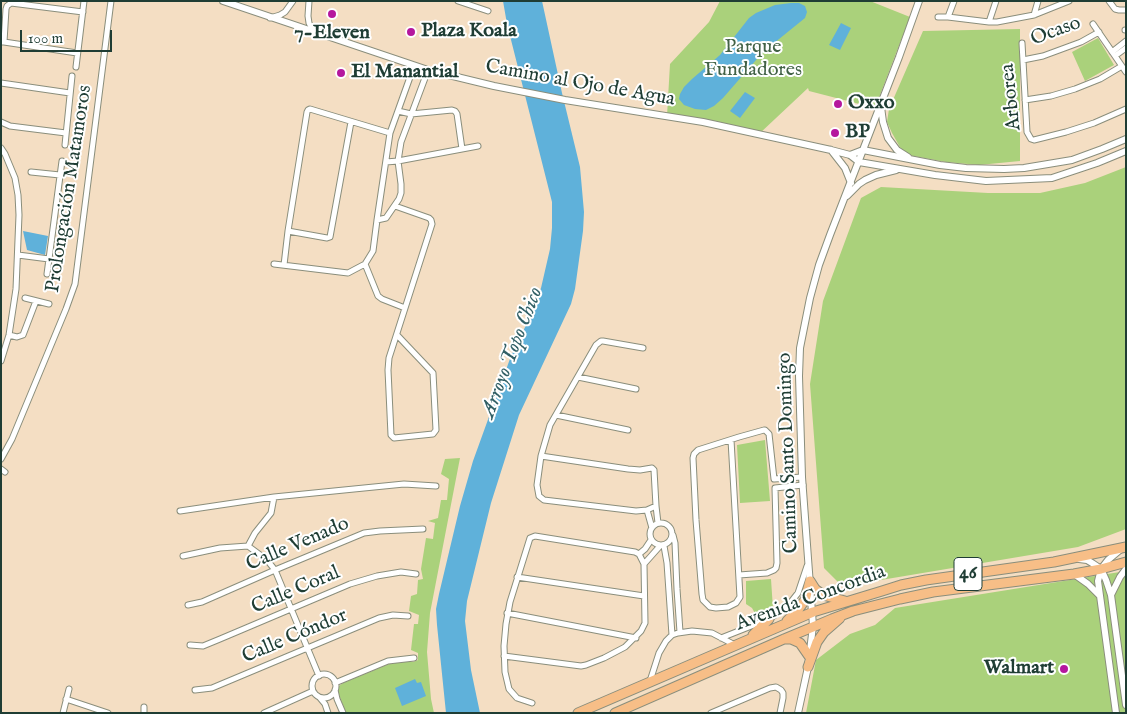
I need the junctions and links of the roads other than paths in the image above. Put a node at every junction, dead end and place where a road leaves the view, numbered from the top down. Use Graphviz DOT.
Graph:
graph roads {
  1 [pos="84,1"];
  2 [pos="111,1"];
  3 [pos="223,1"];
  4 [pos="293,1"];
  5 [pos="309,1"];
  6 [pos="458,1"];
  7 [pos="919,1"];
  8 [pos="954,1"];
  9 [pos="996,1"];
  10 [pos="1038,1"];
  11 [pos="1069,1"];
  12 [pos="1109,1"];
  13 [pos="469,3"];
  14 [pos="1124,10"];
  15 [pos="488,11"];
  16 [pos="83,12"];
  17 [pos="1034,15"];
  18 [pos="948,16"];
  19 [pos="938,17"];
  20 [pos="270,18"];
  21 [pos="989,22"];
  22 [pos="1093,24"];
  23 [pos="313,32"];
  24 [pos="1099,32"];
  25 [pos="1126,41"];
  26 [pos="3,42"];
  27 [pos="1022,43"];
  28 [pos="1126,48"];
  29 [pos="77,53"];
  30 [pos="1114,54"];
  31 [pos="1023,60"];
  32 [pos="414,66"];
  33 [pos="1122,66"];
  34 [pos="76,67"];
  35 [pos="428,70"];
  36 [pos="1126,72"];
  37 [pos="72,76"];
  38 [pos="1,84"];
  39 [pos="70,93"];
  40 [pos="882,100"];
  41 [pos="1025,100"];
  42 [pos="1126,109"];
  43 [pos="398,110"];
  44 [pos="411,114"];
  45 [pos="1,122"];
  46 [pos="351,122"];
  47 [pos="66,133"];
  48 [pos="390,133"];
  49 [pos="1126,139"];
  50 [pos="64,144"];
  51 [pos="478,146"];
  52 [pos="1,148"];
  53 [pos="462,149"];
  54 [pos="831,150"];
  55 [pos="863,150"];
  56 [pos="1126,151"];
  57 [pos="850,155"];
  58 [pos="911,160"];
  59 [pos="62,161"];
  60 [pos="398,161"];
  61 [pos="386,162"];
  62 [pos="859,162"];
  63 [pos="902,169"];
  64 [pos="31,172"];
  65 [pos="60,175"];
  66 [pos="851,183"];
  67 [pos="843,201"];
  68 [pos="394,206"];
  69 [pos="376,220"];
  70 [pos="288,231"];
  71 [pos="18,255"];
  72 [pos="49,259"];
  73 [pos="274,264"];
  74 [pos="365,264"];
  75 [pos="284,265"];
  76 [pos="47,274"];
  77 [pos="25,298"];
  78 [pos="36,301"];
  79 [pos="49,304"];
  80 [pos="405,308"];
  81 [pos="9,334"];
  82 [pos="397,334"];
  83 [pos="643,348"];
  84 [pos="1,361"];
  85 [pos="578,377"];
  86 [pos="636,389"];
  87 [pos="556,415"];
  88 [pos="628,430"];
  89 [pos="731,440"];
  90 [pos="541,456"];
  91 [pos="1,459"];
  92 [pos="802,477"];
  93 [pos="803,485"];
  94 [pos="436,486"];
  95 [pos="274,497"];
  96 [pos="656,506"];
  97 [pos="647,510"];
  98 [pos="180,511"];
  99 [pos="658,523"];
  100 [pos="652,528"];
  101 [pos="423,529"];
  102 [pos="673,535"];
  103 [pos="651,540"];
  104 [pos="248,546"];
  105 [pos="662,546"];
  106 [pos="1125,547"];
  107 [pos="639,554"];
  108 [pos="183,556"];
  109 [pos="1076,558"];
  110 [pos="809,562"];
  111 [pos="1126,562"];
  112 [pos="644,564"];
  113 [pos="1101,569"];
  114 [pos="1126,569"];
  115 [pos="275,570"];
  116 [pos="416,574"];
  117 [pos="1074,574"];
  118 [pos="739,575"];
  119 [pos="517,577"];
  120 [pos="810,581"];
  121 [pos="669,589"];
  122 [pos="677,589"];
  123 [pos="1100,595"];
  124 [pos="1111,595"];
  125 [pos="644,596"];
  126 [pos="862,597"];
  127 [pos="848,602"];
  128 [pos="188,605"];
  129 [pos="291,610"];
  130 [pos="507,613"];
  131 [pos="850,613"];
  132 [pos="408,616"];
  133 [pos="769,619"];
  134 [pos="813,619"];
  135 [pos="782,626"];
  136 [pos="680,632"];
  137 [pos="672,636"];
  138 [pos="636,638"];
  139 [pos="721,638"];
  140 [pos="784,639"];
  141 [pos="748,640"];
  142 [pos="190,645"];
  143 [pos="735,645"];
  144 [pos="765,647"];
  145 [pos="307,648"];
  146 [pos="504,656"];
  147 [pos="809,656"];
  148 [pos="414,658"];
  149 [pos="808,667"];
  150 [pos="319,676"];
  151 [pos="650,682"];
  152 [pos="335,683"];
  153 [pos="69,689"];
  154 [pos="194,690"];
  155 [pos="335,690"];
  156 [pos="313,692"];
  157 [pos="320,698"];
  158 [pos="66,699"];
  159 [pos="532,703"];
  160 [pos="1126,705"];
  161 [pos="63,713"];
  162 [pos="108,713"];
  163 [pos="264,713"];
  164 [pos="328,713"];
  165 [pos="342,713"];
  166 [pos="578,713"];
  167 [pos="615,713"];
  168 [pos="711,713"];
  169 [pos="780,713"];
  170 [pos="798,713"];
  171 [pos="1116,713"];
  1 -- 16 [label="street"];
  2 -- 91 [label="street, Prolongación Matamoros"];
  3 -- 20 [label="street, Camino al Ojo de Agua"];
  4 -- 20 [label="street"];
  5 -- 23 [label="street"];
  6 -- 13 [label="street"];
  7 -- 40 [label="street, Camino Santo Domingo"];
  8 -- 18 [label="street"];
  9 -- 21 [label="street"];
  10 -- 17 [label="street"];
  11 -- 17 [label="street"];
  12 -- 14 [label="street"];
  13 -- 15 [label="street"];
  16 -- 26 [label="street"];
  16 -- 29 [label="street"];
  17 -- 21 [label="street"];
  18 -- 19 [label="street"];
  18 -- 21 [label="street"];
  20 -- 23 [label="street, Camino al Ojo de Agua"];
  22 -- 24 [label="street"];
  23 -- 32 [label="street, Camino al Ojo de Agua"];
  24 -- 30 [label="street"];
  24 -- 31 [label="street, Ocaso"];
  25 -- 30 [label="street"];
  26 -- 29 [label="street"];
  27 -- 31 [label="street, Arborea"];
  28 -- 30 [label="street"];
  29 -- 34 [label="street"];
  30 -- 33 [label="street"];
  31 -- 41 [label="street, Arborea"];
  32 -- 35 [label="street, Camino al Ojo de Agua"];
  32 -- 43 [label="street"];
  33 -- 36 [label="street"];
  33 -- 41 [label="street"];
  35 -- 44 [label="street"];
  35 -- 54 [label="street, Camino al Ojo de Agua"];
  37 -- 39 [label="street"];
  38 -- 39 [label="street"];
  39 -- 47 [label="street"];
  40 -- 55 [label="street, Camino Santo Domingo"];
  40 -- 58 [label="street"];
  41 -- 42 [label="street, Arborea"];
  43 -- 44 [label="street"];
  43 -- 48 [label="street"];
  44 -- 53 [label="street"];
  44 -- 60 [label="street"];
  45 -- 47 [label="street"];
  46 -- 48 [label="street"];
  46 -- 70 [label="street"];
  46 -- 70 [label="street"];
  47 -- 50 [label="street"];
  48 -- 61 [label="street"];
  49 -- 58 [label="street"];
  51 -- 53 [label="street"];
  52 -- 71 [label="street"];
  53 -- 60 [label="street"];
  54 -- 57 [label="street, Camino al Ojo de Agua"];
  54 -- 66 [label="street"];
  55 -- 57 [label="street"];
  55 -- 58 [label="street"];
  55 -- 62 [label="street, Camino Santo Domingo"];
  56 -- 63 [label="street"];
  57 -- 62 [label="street, Camino al Ojo de Agua"];
  59 -- 65 [label="street"];
  60 -- 61 [label="street"];
  60 -- 68 [label="street"];
  61 -- 69 [label="street"];
  62 -- 63 [label="street"];
  62 -- 66 [label="street, Camino Santo Domingo"];
  63 -- 67 [label="street"];
  64 -- 65 [label="street"];
  65 -- 72 [label="street"];
  66 -- 67 [label="street, Camino Santo Domingo"];
  67 -- 92 [label="street, Camino Santo Domingo"];
  68 -- 69 [label="street"];
  68 -- 80 [label="street"];
  69 -- 74 [label="street"];
  70 -- 75 [label="street"];
  71 -- 72 [label="street"];
  71 -- 81 [label="street"];
  72 -- 76 [label="street"];
  73 -- 75 [label="street"];
  74 -- 75 [label="street"];
  74 -- 80 [label="street"];
  77 -- 78 [label="street"];
  78 -- 79 [label="street"];
  78 -- 81 [label="street"];
  80 -- 82 [label="street"];
  81 -- 84 [label="street"];
  82 -- 82 [label="street"];
  83 -- 85 [label="street"];
  85 -- 86 [label="street"];
  85 -- 87 [label="street"];
  87 -- 88 [label="street"];
  87 -- 90 [label="street"];
  89 -- 92 [label="street"];
  89 -- 118 [label="street"];
  89 -- 118 [label="street"];
  90 -- 96 [label="street"];
  90 -- 97 [label="street"];
  92 -- 93 [label="street, Camino Santo Domingo"];
  93 -- 110 [label="street, Camino Santo Domingo"];
  93 -- 118 [label="street"];
  94 -- 95 [label="street"];
  95 -- 98 [label="street"];
  95 -- 104 [label="street"];
  96 -- 97 [label="street"];
  96 -- 99 [label="street"];
  97 -- 100 [label="street"];
  99 -- 100 [label="street"];
  99 -- 102 [label="street"];
  100 -- 103 [label="street"];
  101 -- 115 [label="street, Calle Venado"];
  102 -- 105 [label="street"];
  102 -- 122 [label="street"];
  103 -- 105 [label="street"];
  103 -- 107 [label="street"];
  104 -- 108 [label="street"];
  104 -- 115 [label="street"];
  105 -- 112 [label="street"];
  105 -- 121 [label="street"];
  106 -- 109 [label="main road, Avenida Concordia / 46"];
  106 -- 113 [label="street"];
  107 -- 112 [label="street"];
  107 -- 119 [label="street"];
  109 -- 113 [label="street"];
  109 -- 126 [label="main road, Avenida Concordia / 46"];
  110 -- 120 [label="street, Camino Santo Domingo"];
  110 -- 133 [label="street"];
  111 -- 113 [label="main road, Avenida Concordia / 46"];
  112 -- 125 [label="street"];
  113 -- 117 [label="main road, Avenida Concordia / 46"];
  113 -- 123 [label="street"];
  113 -- 124 [label="street"];
  114 -- 124 [label="street"];
  115 -- 128 [label="street, Calle Venado"];
  115 -- 129 [label="street"];
  116 -- 129 [label="street, Calle Coral"];
  117 -- 123 [label="street"];
  117 -- 131 [label="main road, Avenida Concordia / 46"];
  119 -- 125 [label="street"];
  119 -- 130 [label="street"];
  120 -- 127 [label="main road"];
  120 -- 134 [label="street, Camino Santo Domingo"];
  120 -- 135 [label="main road"];
  121 -- 122 [label="street"];
  121 -- 137 [label="street"];
  122 -- 136 [label="street"];
  123 -- 171 [label="street"];
  124 -- 160 [label="street"];
  125 -- 138 [label="street"];
  126 -- 127 [label="main road, Avenida Concordia / 46"];
  126 -- 134 [label="main road"];
  127 -- 134 [label="main road, Avenida Concordia / 46"];
  129 -- 142 [label="street, Calle Coral"];
  129 -- 145 [label="street"];
  130 -- 138 [label="street"];
  130 -- 146 [label="street"];
  131 -- 134 [label="main road, Avenida Concordia / 46"];
  131 -- 149 [label="main road"];
  132 -- 145 [label="street, Calle Cóndor"];
  133 -- 139 [label="street"];
  133 -- 141 [label="main road"];
  134 -- 135 [label="main road, Avenida Concordia / 46"];
  134 -- 140 [label="main road, Avenida Concordia / 46"];
  134 -- 144 [label="main road"];
  134 -- 147 [label="street, Camino Santo Domingo"];
  135 -- 141 [label="main road, Avenida Concordia / 46"];
  136 -- 137 [label="street"];
  136 -- 139 [label="street"];
  137 -- 151 [label="street"];
  138 -- 146 [label="street"];
  139 -- 143 [label="street"];
  140 -- 144 [label="main road, Avenida Concordia / 46"];
  140 -- 147 [label="main road"];
  141 -- 143 [label="main road, Avenida Concordia / 46"];
  143 -- 151 [label="main road, Avenida Concordia / 46"];
  144 -- 167 [label="main road, Avenida Concordia / 46"];
  145 -- 150 [label="street"];
  145 -- 154 [label="street, Calle Cóndor"];
  146 -- 159 [label="street"];
  147 -- 149 [label="street, Camino Santo Domingo"];
  148 -- 152 [label="street"];
  149 -- 170 [label="street, Camino Santo Domingo"];
  150 -- 152 [label="street"];
  150 -- 156 [label="street"];
  151 -- 166 [label="main road, Avenida Concordia / 46"];
  152 -- 155 [label="street"];
  153 -- 158 [label="street"];
  155 -- 157 [label="street"];
  155 -- 165 [label="street"];
  156 -- 157 [label="street"];
  156 -- 163 [label="street"];
  157 -- 164 [label="street"];
  158 -- 161 [label="street"];
  158 -- 162 [label="street"];
  168 -- 169 [label="street"];
}
